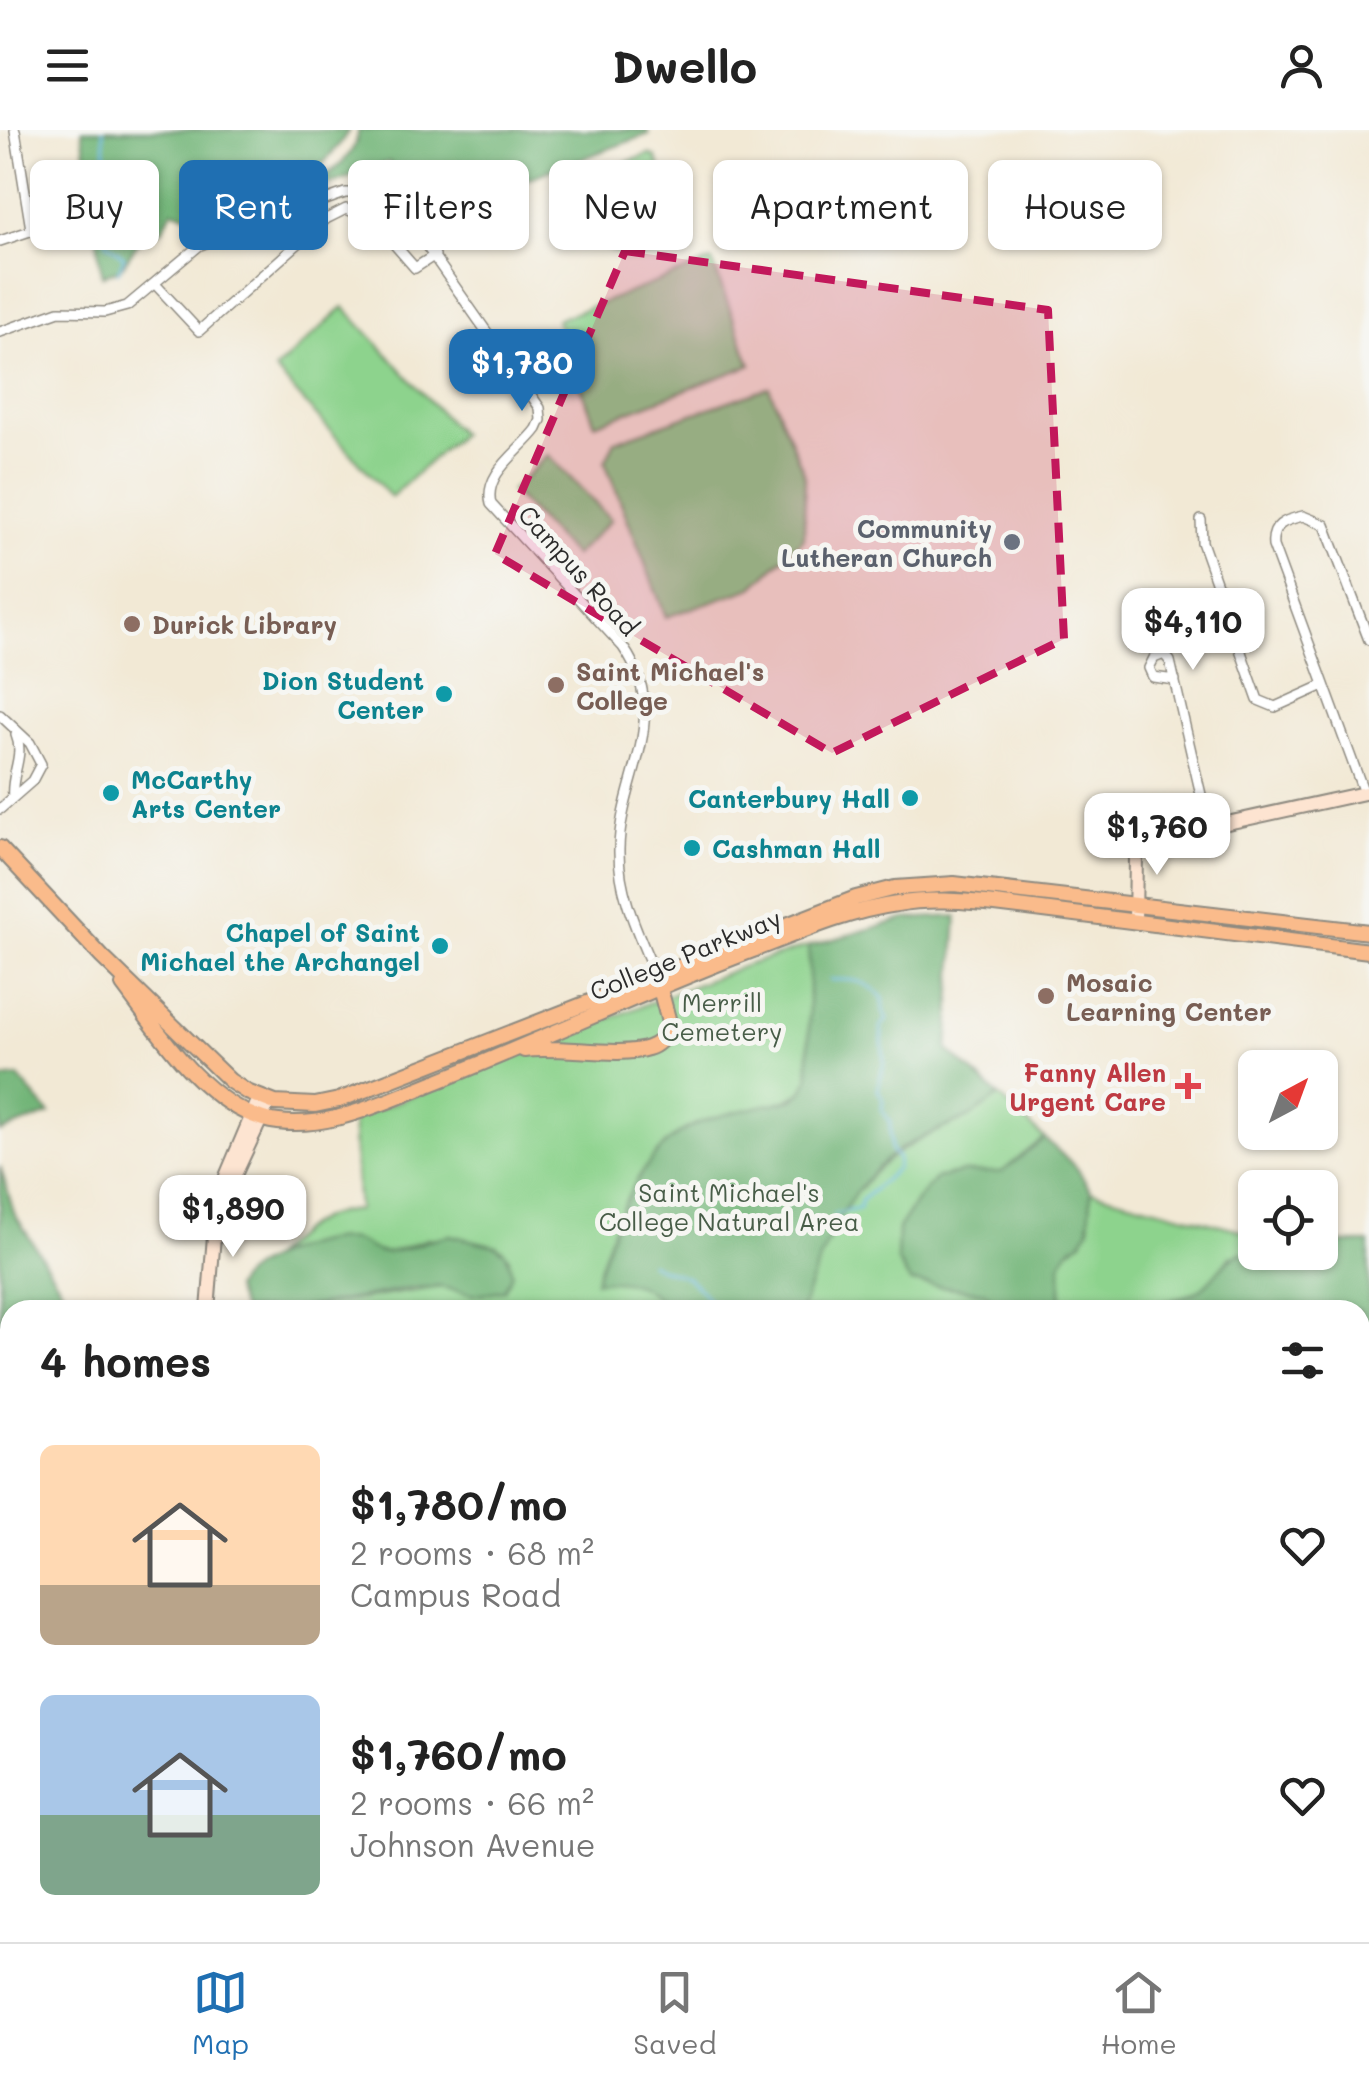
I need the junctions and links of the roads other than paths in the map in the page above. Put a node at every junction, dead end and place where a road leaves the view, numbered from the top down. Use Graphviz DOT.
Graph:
graph roads {
  1 [pos="15,130"];
  2 [pos="30,223"];
  3 [pos="30,229"];
  4 [pos="0,241"];
  5 [pos="435,255"];
  6 [pos="156,284"];
  7 [pos="0,332"];
  8 [pos="1202,520"];
  9 [pos="1369,640"];
  10 [pos="1174,680"];
  11 [pos="1324,685"];
  12 [pos="0,715"];
  13 [pos="8,724"];
  14 [pos="1366,792"];
  15 [pos="12,796"];
  16 [pos="0,808"];
  17 [pos="1208,825"];
  18 [pos="0,848"];
  19 [pos="1136,905"];
  20 [pos="1252,919"];
  21 [pos="1135,922"];
  22 [pos="1369,932"];
  23 [pos="1240,935"];
  24 [pos="1369,952"];
  25 [pos="102,957"];
  26 [pos="658,980"];
  27 [pos="590,1002"];
  28 [pos="588,1018"];
  29 [pos="600,1049"];
  30 [pos="508,1052"];
  31 [pos="264,1100"];
  32 [pos="257,1117"];
  33 [pos="209,1300"];
  1 -- 2 [label="street"];
  3 -- 4 [label="street"];
  5 -- 6 [label="street, Campus Road"];
  5 -- 6 [label="street"];
  5 -- 26 [label="street, Campus Road"];
  6 -- 7 [label="street, Campus Road"];
  8 -- 11 [label="street"];
  9 -- 11 [label="street"];
  10 -- 17 [label="street"];
  11 -- 14 [label="street"];
  12 -- 13 [label="street"];
  13 -- 15 [label="street"];
  13 -- 15 [label="street"];
  14 -- 17 [label="street"];
  15 -- 16 [label="street"];
  17 -- 19 [label="street"];
  18 -- 25 [label="main road"];
  19 -- 20 [label="main road, College Parkway"];
  19 -- 21 [label="street"];
  19 -- 26 [label="main road, College Parkway"];
  20 -- 22 [label="main road, College Parkway"];
  20 -- 23 [label="main road"];
  21 -- 23 [label="main road, College Parkway"];
  21 -- 26 [label="main road, College Parkway"];
  23 -- 24 [label="main road, College Parkway"];
  25 -- 31 [label="main road"];
  25 -- 32 [label="main road"];
  26 -- 27 [label="main road, College Parkway"];
  26 -- 28 [label="main road, College Parkway"];
  26 -- 29 [label="main road"];
  27 -- 28 [label="main road"];
  27 -- 31 [label="main road, College Parkway"];
  28 -- 29 [label="main road"];
  28 -- 30 [label="main road, College Parkway"];
  29 -- 30 [label="main road"];
  30 -- 32 [label="main road, College Parkway"];
  31 -- 32 [label="street"];
  32 -- 33 [label="street"];
}
